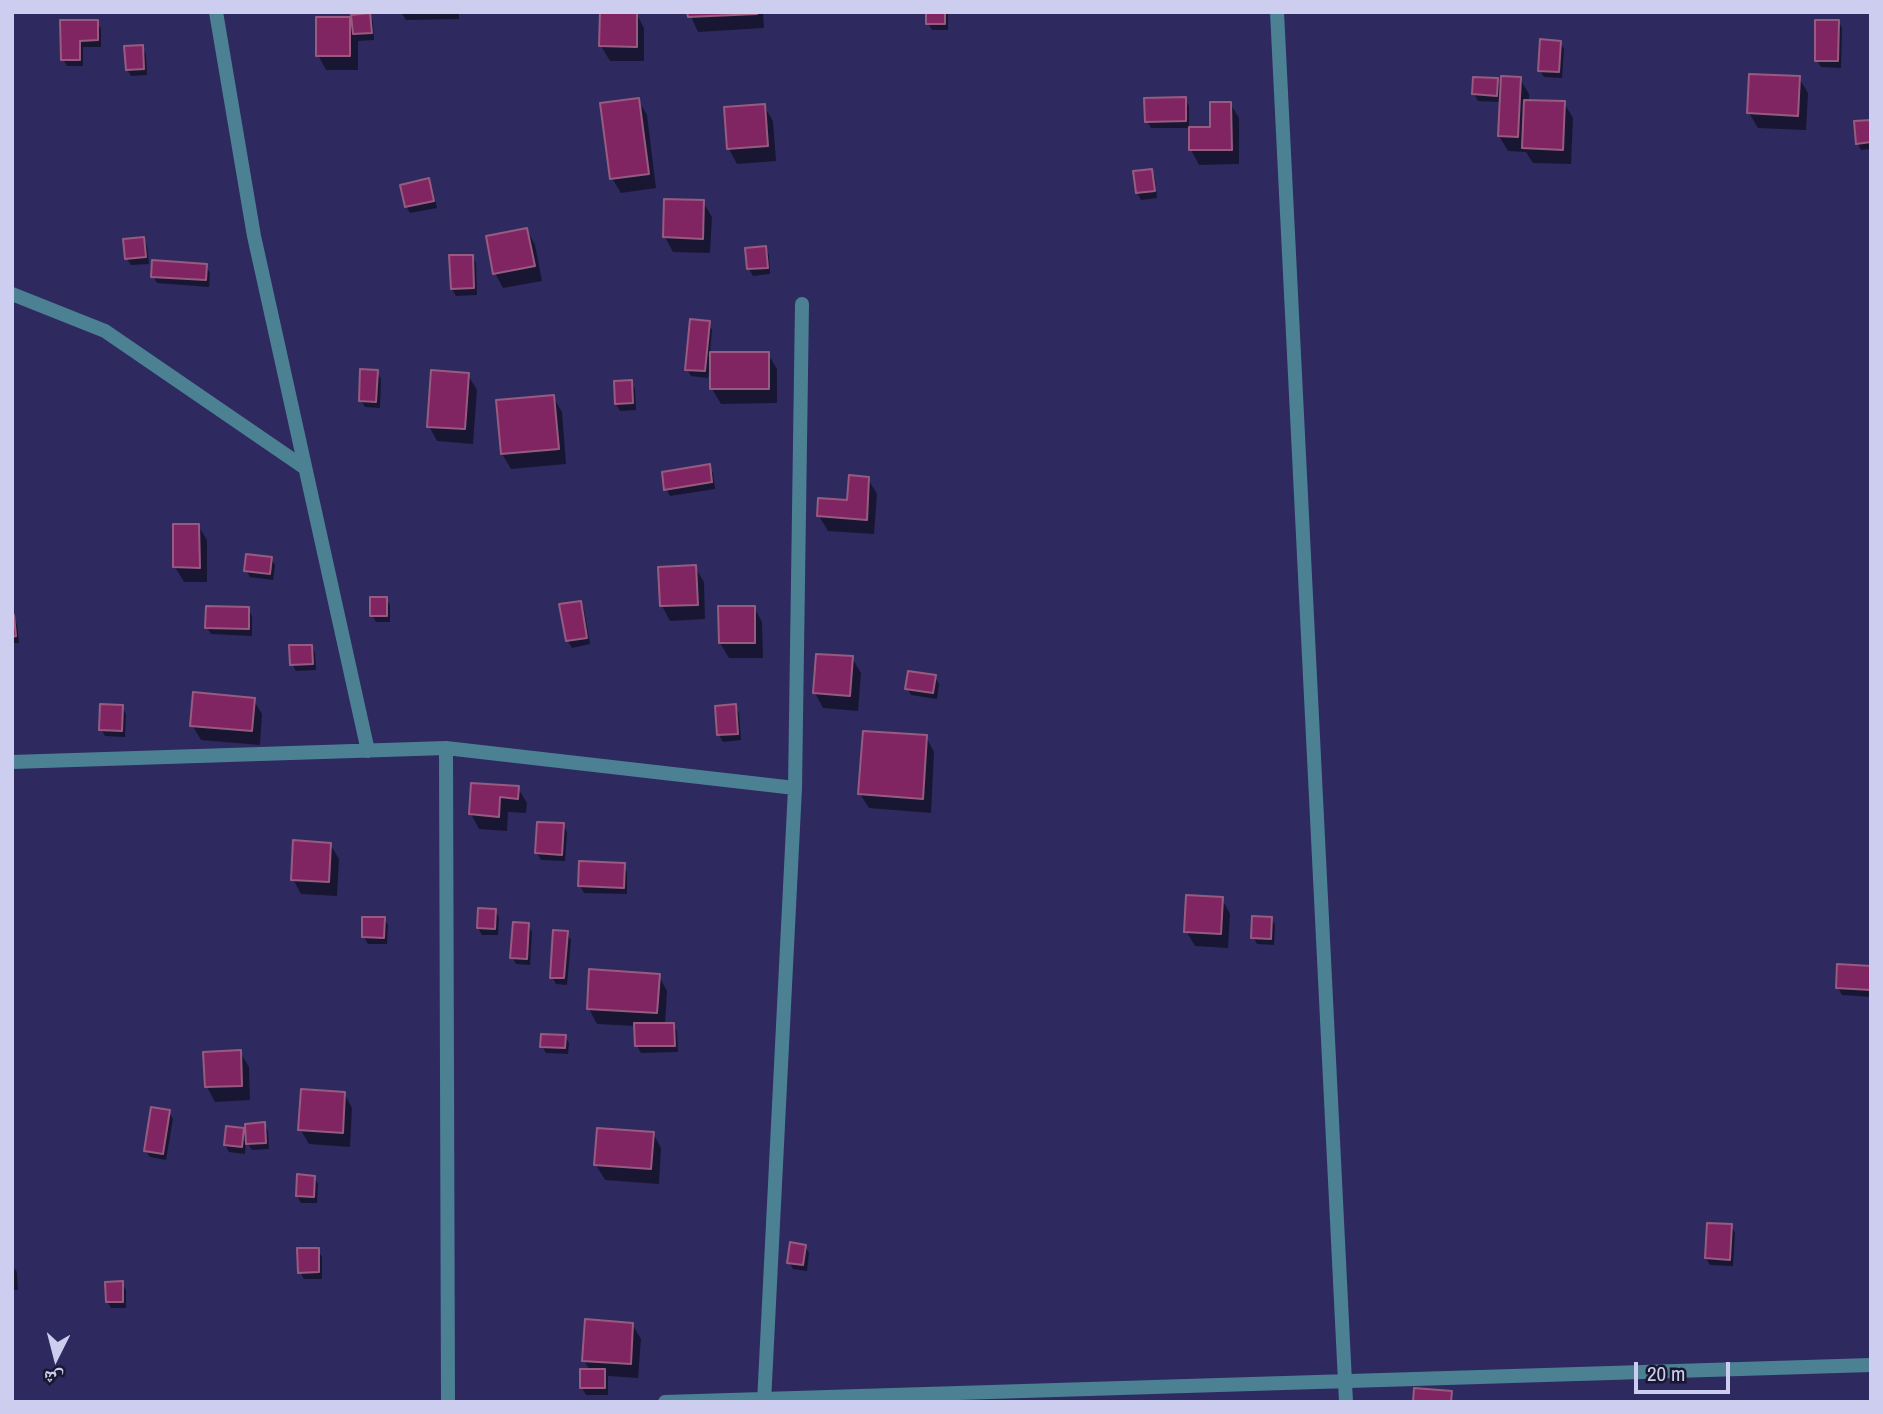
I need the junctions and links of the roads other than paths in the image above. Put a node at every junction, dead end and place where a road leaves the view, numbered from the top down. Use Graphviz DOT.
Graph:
graph roads {
  1 [pos="216,12"];
  2 [pos="1277,12"];
  3 [pos="12,294"];
  4 [pos="802,303"];
  5 [pos="305,468"];
  6 [pos="446,748"];
  7 [pos="368,751"];
  8 [pos="12,762"];
  9 [pos="795,788"];
  10 [pos="1871,1365"];
  11 [pos="1345,1381"];
  12 [pos="764,1401"];
  13 [pos="448,1402"];
  14 [pos="665,1402"];
  15 [pos="1346,1402"];
  1 -- 5 [label="street"];
  2 -- 11 [label="street"];
  3 -- 5 [label="street"];
  4 -- 9 [label="street"];
  5 -- 7 [label="street"];
  6 -- 7 [label="street"];
  6 -- 9 [label="street"];
  6 -- 13 [label="street"];
  7 -- 8 [label="street"];
  9 -- 12 [label="street"];
  10 -- 11 [label="street"];
  11 -- 12 [label="street"];
  11 -- 15 [label="street"];
  12 -- 14 [label="street"];
}
